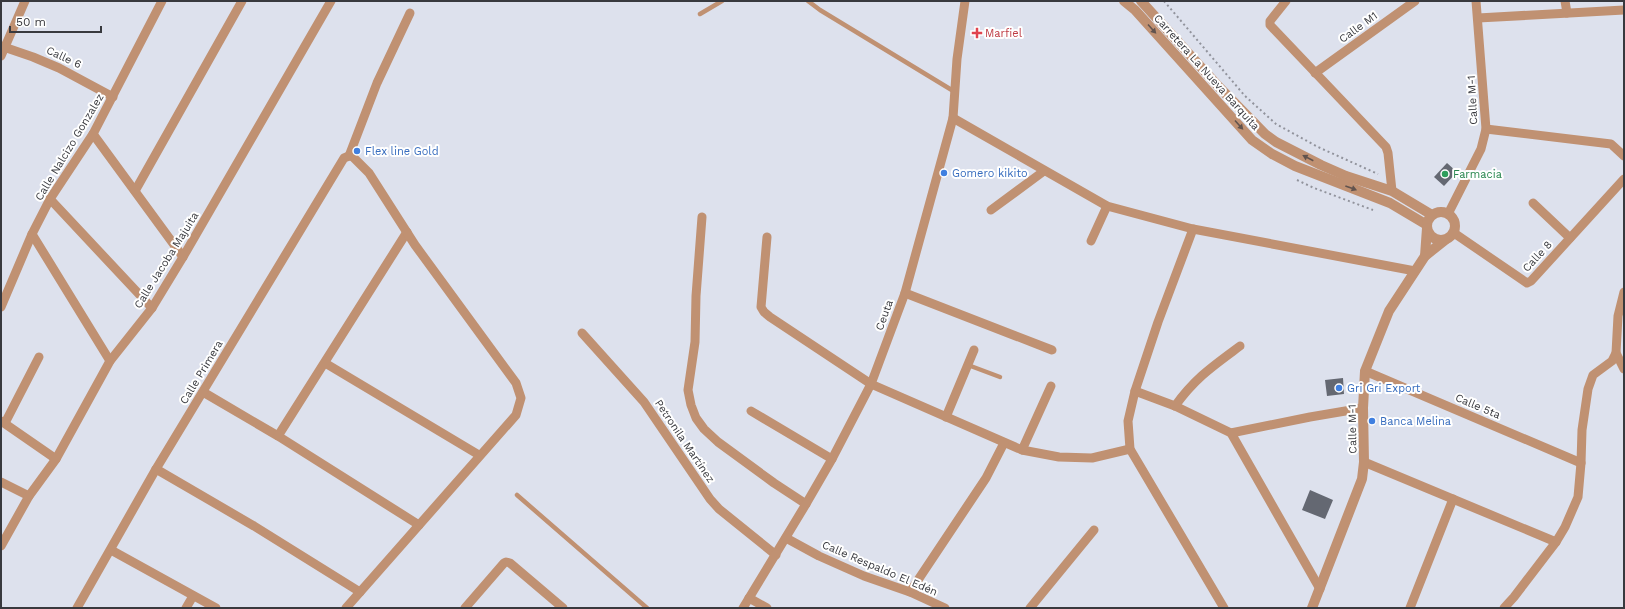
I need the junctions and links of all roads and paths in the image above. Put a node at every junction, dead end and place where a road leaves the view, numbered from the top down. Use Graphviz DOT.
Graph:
graph roads {
  1 [pos="25,1"];
  2 [pos="162,1"];
  3 [pos="242,1"];
  4 [pos="331,1"];
  5 [pos="722,1"];
  6 [pos="808,1"];
  7 [pos="965,1"];
  8 [pos="1124,1"];
  9 [pos="1141,1"];
  10 [pos="1164,1"];
  11 [pos="1286,1"];
  12 [pos="1415,1"];
  13 [pos="1476,1"];
  14 [pos="1565,1"];
  15 [pos="1624,10"];
  16 [pos="410,13"];
  17 [pos="1568,13"];
  18 [pos="700,14"];
  19 [pos="1478,18"];
  20 [pos="2,50"];
  21 [pos="1315,73"];
  22 [pos="955,92"];
  23 [pos="113,97"];
  24 [pos="953,118"];
  25 [pos="1486,129"];
  26 [pos="93,134"];
  27 [pos="1624,156"];
  28 [pos="351,157"];
  29 [pos="1044,171"];
  30 [pos="1391,178"];
  31 [pos="1624,179"];
  32 [pos="135,191"];
  33 [pos="1392,191"];
  34 [pos="50,199"];
  35 [pos="1533,203"];
  36 [pos="1107,206"];
  37 [pos="991,210"];
  38 [pos="1448,214"];
  39 [pos="1432,215"];
  40 [pos="702,217"];
  41 [pos="1427,227"];
  42 [pos="1193,230"];
  43 [pos="407,232"];
  44 [pos="1454,232"];
  45 [pos="32,234"];
  46 [pos="767,237"];
  47 [pos="1570,238"];
  48 [pos="1445,240"];
  49 [pos="1091,241"];
  50 [pos="1425,256"];
  51 [pos="183,257"];
  52 [pos="1414,271"];
  53 [pos="1624,292"];
  54 [pos="905,293"];
  55 [pos="1,307"];
  56 [pos="152,308"];
  57 [pos="582,332"];
  58 [pos="1240,346"];
  59 [pos="974,350"];
  60 [pos="1052,350"];
  61 [pos="1616,353"];
  62 [pos="39,357"];
  63 [pos="110,361"];
  64 [pos="325,363"];
  65 [pos="968,365"];
  66 [pos="1624,369"];
  67 [pos="1365,371"];
  68 [pos="1000,377"];
  69 [pos="871,384"];
  70 [pos="1051,386"];
  71 [pos="1135,391"];
  72 [pos="203,392"];
  73 [pos="1175,406"];
  74 [pos="1363,408"];
  75 [pos="751,411"];
  76 [pos="946,417"];
  77 [pos="3,422"];
  78 [pos="1231,433"];
  79 [pos="278,436"];
  80 [pos="1004,443"];
  81 [pos="1130,449"];
  82 [pos="1022,450"];
  83 [pos="479,456"];
  84 [pos="56,459"];
  85 [pos="832,460"];
  86 [pos="1364,462"];
  87 [pos="1581,463"];
  88 [pos="156,469"];
  89 [pos="1,482"];
  90 [pos="517,495"];
  91 [pos="29,496"];
  92 [pos="1454,499"];
  93 [pos="806,504"];
  94 [pos="419,525"];
  95 [pos="1094,530"];
  96 [pos="786,538"];
  97 [pos="1556,542"];
  98 [pos="1,546"];
  99 [pos="111,550"];
  100 [pos="776,555"];
  101 [pos="1320,589"];
  102 [pos="360,592"];
  103 [pos="910,592"];
  104 [pos="193,596"];
  105 [pos="749,598"];
  106 [pos="77,608"];
  107 [pos="186,608"];
  108 [pos="216,608"];
  109 [pos="346,608"];
  110 [pos="465,608"];
  111 [pos="563,608"];
  112 [pos="647,608"];
  113 [pos="743,608"];
  114 [pos="767,608"];
  115 [pos="944,608"];
  116 [pos="1030,608"];
  117 [pos="1224,608"];
  118 [pos="1312,608"];
  119 [pos="1410,608"];
  120 [pos="1504,608"];
  1 -- 20 [label="street"];
  2 -- 23 [label="street, Calle Nalcizo Gonzalez"];
  3 -- 32 [label="street"];
  4 -- 51 [label="street, Calle Jacoba Majuita"];
  5 -- 18 [label="lane"];
  6 -- 22 [label="lane"];
  7 -- 22 [label="street, Ceuta"];
  8 -- 41 [label="street, Carretera La Nueva Barquita, one-way"];
  33 -- 9 [label="street, Carretera La Nueva Barquita, one-way"];
  10 -- 30 [label="path"];
  11 -- 21 [label="street"];
  12 -- 21 [label="street, Calle M1"];
  13 -- 19 [label="street, Calle M-1"];
  14 -- 17 [label="street"];
  15 -- 17 [label="street"];
  16 -- 28 [label="street, Calle Primera"];
  17 -- 19 [label="street"];
  19 -- 25 [label="street, Calle M-1"];
  20 -- 23 [label="street, Calle 6"];
  21 -- 30 [label="street"];
  22 -- 24 [label="street, Ceuta"];
  23 -- 26 [label="street, Calle Nalcizo Gonzalez"];
  24 -- 29 [label="street"];
  24 -- 54 [label="street, Ceuta"];
  25 -- 27 [label="street"];
  25 -- 38 [label="street, Calle M-1"];
  26 -- 32 [label="street"];
  26 -- 34 [label="street, Calle Nalcizo Gonzalez"];
  28 -- 43 [label="street"];
  28 -- 72 [label="street, Calle Primera"];
  29 -- 36 [label="street"];
  29 -- 37 [label="street"];
  30 -- 33 [label="street"];
  31 -- 47 [label="street, Calle 8"];
  32 -- 51 [label="street"];
  33 -- 39 [label="street, Carretera La Nueva Barquita"];
  34 -- 45 [label="street, Calle Nalcizo Gonzalez"];
  34 -- 56 [label="street"];
  35 -- 47 [label="street"];
  36 -- 42 [label="street"];
  36 -- 49 [label="street"];
  38 -- 39 [label="street"];
  38 -- 44 [label="street"];
  39 -- 41 [label="street"];
  40 -- 93 [label="street"];
  41 -- 48 [label="street"];
  41 -- 50 [label="street"];
  42 -- 52 [label="street"];
  42 -- 71 [label="street"];
  43 -- 64 [label="street"];
  43 -- 83 [label="street"];
  44 -- 47 [label="street, Calle 8"];
  44 -- 48 [label="street"];
  45 -- 55 [label="street, Calle Nalcizo Gonzalez"];
  45 -- 63 [label="street"];
  46 -- 69 [label="street"];
  48 -- 50 [label="street, Calle M-1"];
  50 -- 52 [label="street, Calle M-1"];
  51 -- 56 [label="street, Calle Jacoba Majuita"];
  52 -- 67 [label="street, Calle M-1"];
  53 -- 61 [label="street"];
  54 -- 60 [label="street"];
  54 -- 69 [label="street, Ceuta"];
  56 -- 63 [label="street, Calle Jacoba Majuita"];
  57 -- 100 [label="street, Petronila Martínez"];
  58 -- 73 [label="street"];
  59 -- 65 [label="street"];
  61 -- 66 [label="street"];
  61 -- 87 [label="street"];
  62 -- 77 [label="street"];
  63 -- 84 [label="street, Calle Jacoba Majuita"];
  64 -- 79 [label="street"];
  64 -- 83 [label="street"];
  65 -- 68 [label="lane"];
  65 -- 76 [label="street"];
  67 -- 74 [label="street, Calle M-1"];
  67 -- 87 [label="street, Calle 5ta"];
  69 -- 76 [label="street"];
  69 -- 85 [label="street, Ceuta"];
  70 -- 82 [label="street"];
  71 -- 73 [label="street"];
  71 -- 81 [label="street"];
  72 -- 79 [label="street"];
  72 -- 88 [label="street, Calle Primera"];
  73 -- 78 [label="street"];
  74 -- 78 [label="street"];
  74 -- 86 [label="street, Calle M-1"];
  75 -- 85 [label="street"];
  76 -- 80 [label="street"];
  77 -- 84 [label="street"];
  78 -- 101 [label="street"];
  79 -- 94 [label="street"];
  80 -- 82 [label="street"];
  80 -- 103 [label="street"];
  81 -- 82 [label="street"];
  81 -- 117 [label="street"];
  83 -- 94 [label="street"];
  84 -- 91 [label="street, Calle Jacoba Majuita"];
  85 -- 93 [label="street, Ceuta"];
  86 -- 92 [label="street"];
  86 -- 101 [label="street, Calle M-1"];
  87 -- 97 [label="street"];
  88 -- 99 [label="street, Calle Primera"];
  88 -- 102 [label="street"];
  89 -- 91 [label="street"];
  90 -- 112 [label="lane"];
  91 -- 98 [label="street, Calle Jacoba Majuita"];
  92 -- 97 [label="street"];
  92 -- 119 [label="street"];
  93 -- 96 [label="street, Ceuta"];
  94 -- 102 [label="street"];
  95 -- 116 [label="street"];
  96 -- 100 [label="street, Ceuta"];
  96 -- 103 [label="street, Calle Respaldo El Edén"];
  97 -- 120 [label="street"];
  99 -- 104 [label="street"];
  99 -- 106 [label="street, Calle Primera"];
  100 -- 105 [label="street, Ceuta"];
  101 -- 118 [label="street, Calle M-1"];
  102 -- 109 [label="street"];
  103 -- 115 [label="street, Calle Respaldo El Edén"];
  104 -- 107 [label="street"];
  104 -- 108 [label="street"];
  105 -- 113 [label="street, Ceuta"];
  105 -- 114 [label="street"];
  110 -- 111 [label="street"];
}
